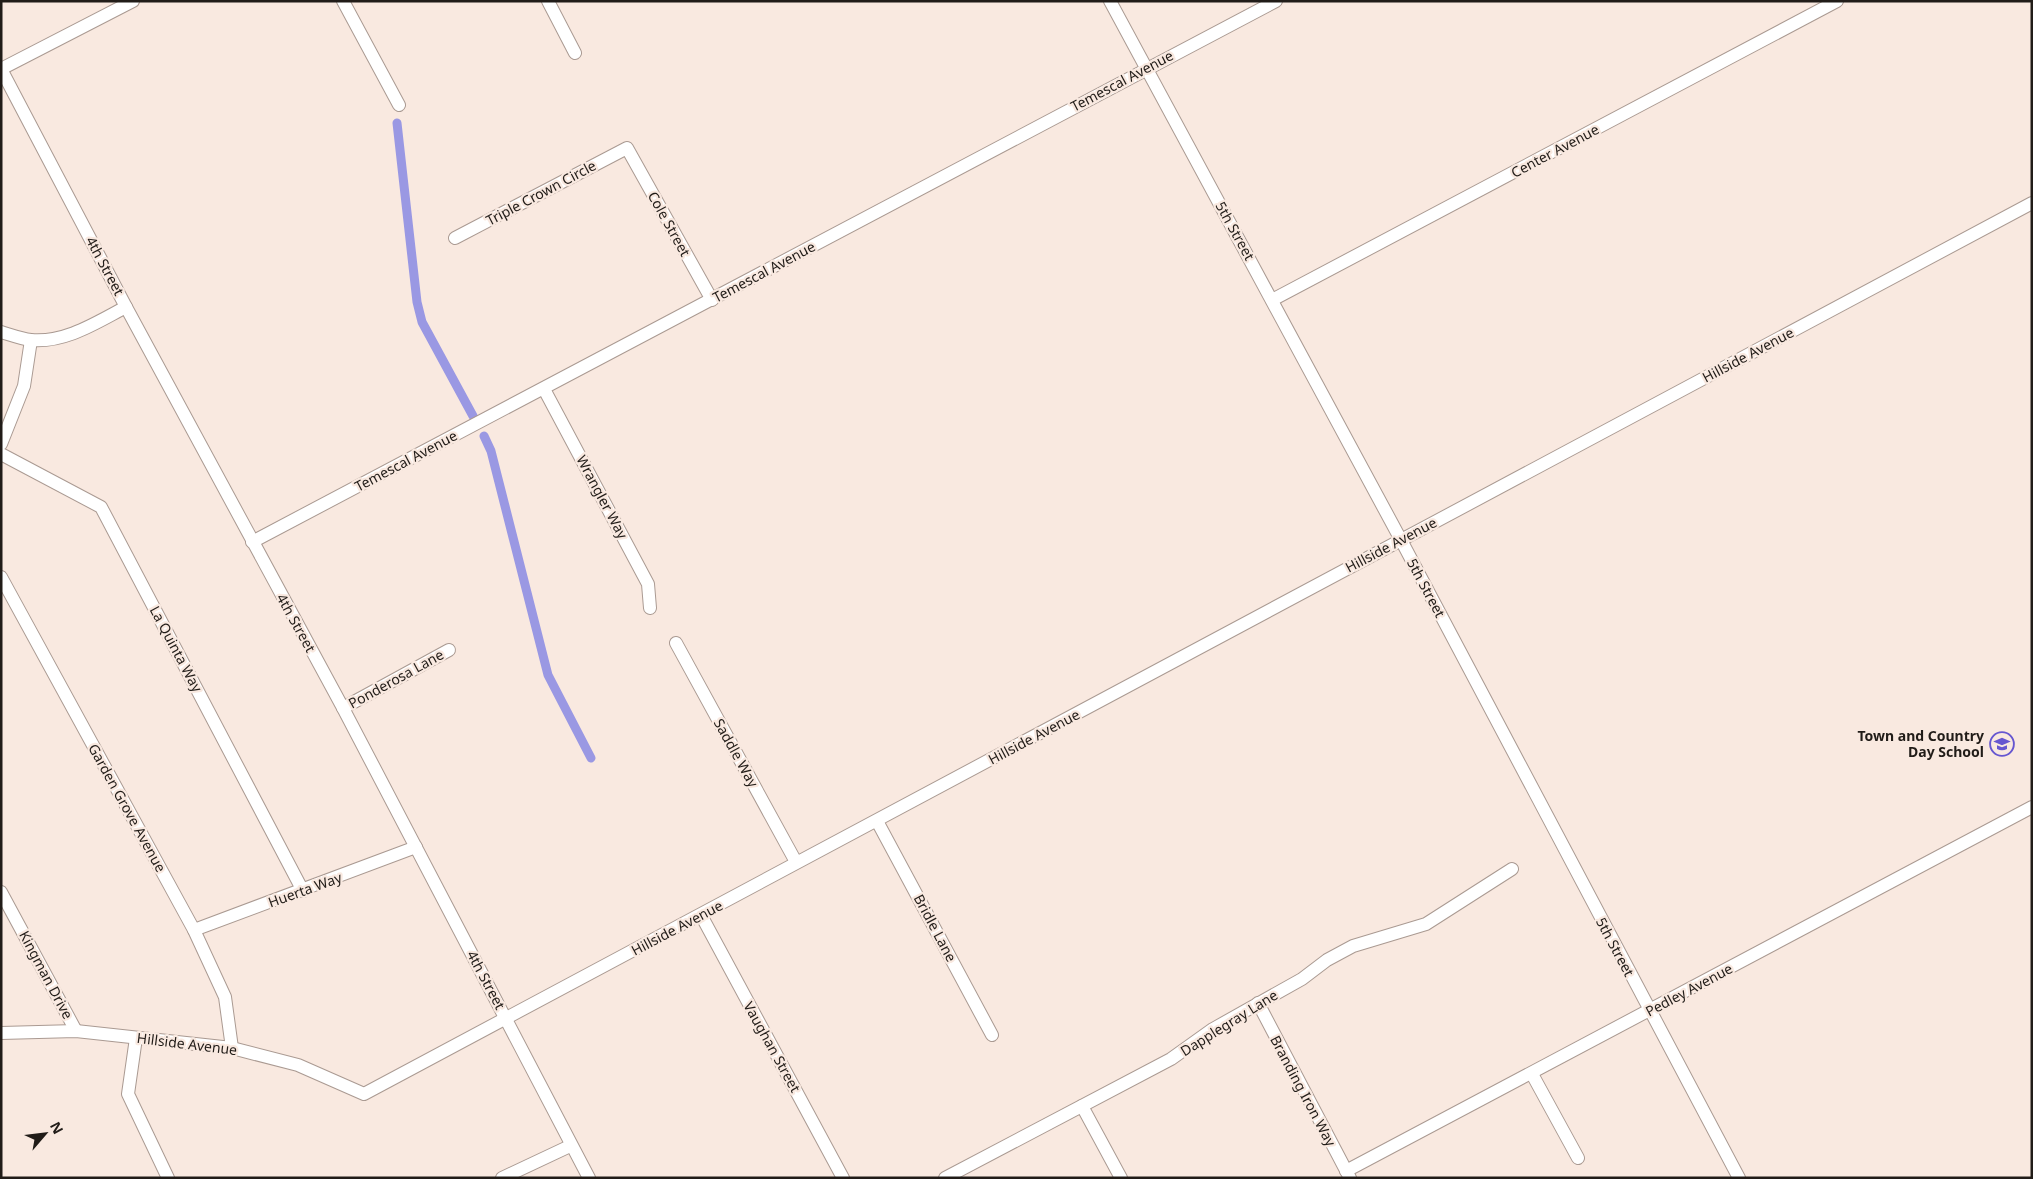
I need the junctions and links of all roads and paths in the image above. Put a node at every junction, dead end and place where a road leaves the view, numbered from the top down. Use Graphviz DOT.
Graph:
graph roads {
  1 [pos="132,1"];
  2 [pos="343,1"];
  3 [pos="548,1"];
  4 [pos="1110,1"];
  5 [pos="1276,1"];
  6 [pos="1838,1"];
  7 [pos="575,52"];
  8 [pos="1146,68"];
  9 [pos="1,69"];
  10 [pos="399,105"];
  11 [pos="627,148"];
  12 [pos="2032,203"];
  13 [pos="455,238"];
  14 [pos="712,300"];
  15 [pos="1272,300"];
  16 [pos="126,306"];
  17 [pos="1,332"];
  18 [pos="31,340"];
  19 [pos="544,389"];
  20 [pos="1,444"];
  21 [pos="1,454"];
  22 [pos="1401,540"];
  23 [pos="252,542"];
  24 [pos="1,576"];
  25 [pos="650,608"];
  26 [pos="676,643"];
  27 [pos="449,650"];
  28 [pos="343,708"];
  29 [pos="2032,807"];
  30 [pos="878,821"];
  31 [pos="416,847"];
  32 [pos="796,862"];
  33 [pos="1512,869"];
  34 [pos="303,891"];
  35 [pos="1,892"];
  36 [pos="701,916"];
  37 [pos="194,930"];
  38 [pos="1258,1003"];
  39 [pos="1649,1011"];
  40 [pos="506,1017"];
  41 [pos="76,1031"];
  42 [pos="1,1033"];
  43 [pos="992,1035"];
  44 [pos="136,1038"];
  45 [pos="232,1048"];
  46 [pos="1532,1074"];
  47 [pos="1082,1106"];
  48 [pos="570,1146"];
  49 [pos="1578,1158"];
  50 [pos="1348,1174"];
  51 [pos="168,1178"];
  52 [pos="502,1178"];
  53 [pos="589,1178"];
  54 [pos="843,1178"];
  55 [pos="945,1178"];
  56 [pos="1122,1178"];
  57 [pos="1738,1178"];
  1 -- 9 [label="street"];
  2 -- 10 [label="street"];
  3 -- 7 [label="street"];
  4 -- 8 [label="street, 5th Street"];
  5 -- 8 [label="street, Temescal Avenue"];
  6 -- 15 [label="street, Center Avenue"];
  8 -- 14 [label="street, Temescal Avenue"];
  8 -- 15 [label="street, 5th Street"];
  9 -- 16 [label="street, 4th Street"];
  11 -- 13 [label="street, Triple Crown Circle"];
  11 -- 14 [label="street, Cole Street"];
  12 -- 22 [label="street, Hillside Avenue"];
  14 -- 19 [label="street, Temescal Avenue"];
  15 -- 22 [label="street, 5th Street"];
  16 -- 18 [label="street"];
  16 -- 23 [label="street, 4th Street"];
  17 -- 18 [label="street"];
  18 -- 20 [label="street"];
  19 -- 23 [label="street, Temescal Avenue"];
  19 -- 25 [label="street, Wrangler Way"];
  21 -- 34 [label="street, La Quinta Way"];
  22 -- 30 [label="street, Hillside Avenue"];
  22 -- 39 [label="street, 5th Street"];
  23 -- 28 [label="street, 4th Street"];
  24 -- 37 [label="street, Garden Grove Avenue"];
  26 -- 32 [label="street, Saddle Way"];
  27 -- 28 [label="street, Ponderosa Lane"];
  28 -- 31 [label="street, 4th Street"];
  29 -- 39 [label="street, Pedley Avenue"];
  30 -- 32 [label="street, Hillside Avenue"];
  30 -- 43 [label="street, Bridle Lane"];
  31 -- 34 [label="street, Huerta Way"];
  31 -- 40 [label="street, 4th Street"];
  32 -- 36 [label="street, Hillside Avenue"];
  33 -- 38 [label="street, Dapplegray Lane"];
  34 -- 37 [label="street, Huerta Way"];
  35 -- 41 [label="street, Kingman Drive"];
  36 -- 40 [label="street, Hillside Avenue"];
  36 -- 54 [label="street, Vaughan Street"];
  37 -- 45 [label="street, Garden Grove Avenue"];
  38 -- 47 [label="street, Dapplegray Lane"];
  38 -- 50 [label="street, Branding Iron Way"];
  39 -- 46 [label="street, Pedley Avenue"];
  39 -- 57 [label="street, 5th Street"];
  40 -- 45 [label="street, Hillside Avenue"];
  40 -- 48 [label="street, 4th Street"];
  41 -- 42 [label="street, Hillside Avenue"];
  41 -- 44 [label="street, Hillside Avenue"];
  44 -- 45 [label="street, Hillside Avenue"];
  44 -- 51 [label="street"];
  46 -- 49 [label="street"];
  46 -- 50 [label="street, Pedley Avenue"];
  47 -- 55 [label="street, Dapplegray Lane"];
  47 -- 56 [label="street"];
  48 -- 52 [label="street"];
  48 -- 53 [label="street, 4th Street"];
}
